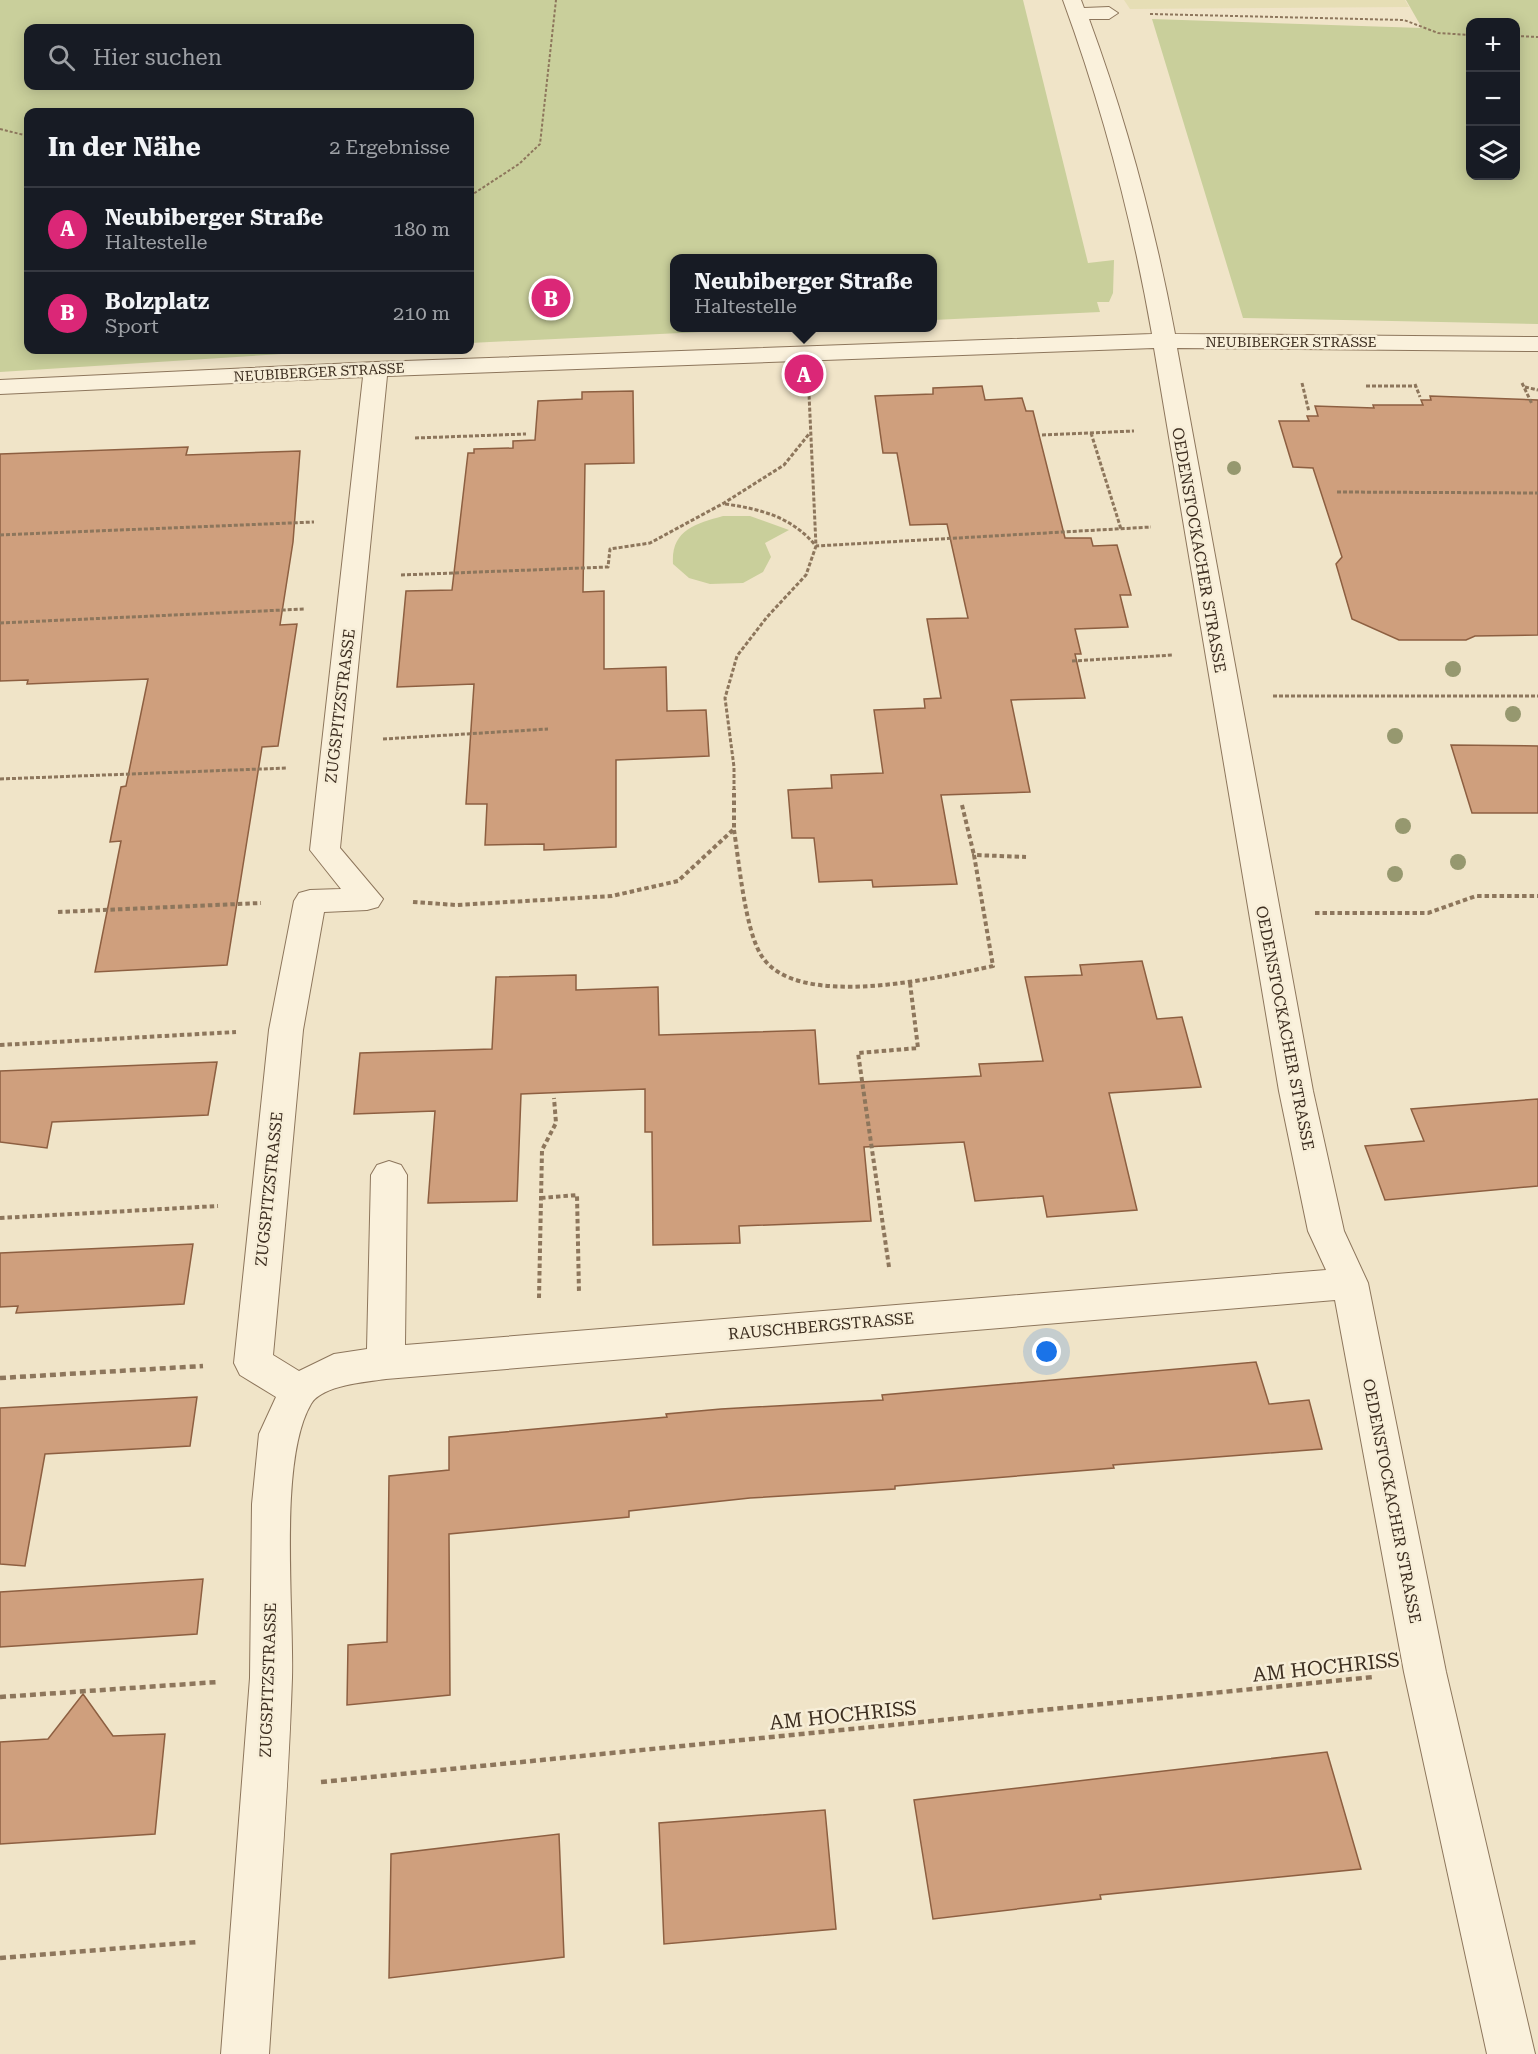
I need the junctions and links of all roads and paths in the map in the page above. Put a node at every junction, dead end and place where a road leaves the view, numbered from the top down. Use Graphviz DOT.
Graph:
graph roads {
  1 [pos="556,0"];
  2 [pos="1075,7"];
  3 [pos="1109,13"];
  4 [pos="1466,35"];
  5 [pos="1520,36"];
  6 [pos="1538,37"];
  7 [pos="0,129"];
  8 [pos="24,135"];
  9 [pos="474,193"];
  10 [pos="1163,341"];
  11 [pos="1538,344"];
  12 [pos="376,369"];
  13 [pos="1301,377"];
  14 [pos="0,387"];
  15 [pos="1524,387"];
  16 [pos="1538,390"];
  17 [pos="809,393"];
  18 [pos="1309,412"];
  19 [pos="1179,429"];
  20 [pos="1091,432"];
  21 [pos="810,433"];
  22 [pos="526,434"];
  23 [pos="1042,435"];
  24 [pos="369,440"];
  25 [pos="1337,492"];
  26 [pos="1538,493"];
  27 [pos="724,503"];
  28 [pos="361,520"];
  29 [pos="1195,525"];
  30 [pos="1121,529"];
  31 [pos="0,535"];
  32 [pos="816,546"];
  33 [pos="413,574"];
  34 [pos="351,607"];
  35 [pos="0,623"];
  36 [pos="1217,652"];
  37 [pos="1072,661"];
  38 [pos="1225,696"];
  39 [pos="1538,696"];
  40 [pos="548,729"];
  41 [pos="333,754"];
  42 [pos="0,779"];
  43 [pos="962,805"];
  44 [pos="734,829"];
  45 [pos="325,850"];
  46 [pos="974,855"];
  47 [pos="1026,856"];
  48 [pos="1538,896"];
  49 [pos="367,899"];
  50 [pos="310,901"];
  51 [pos="58,912"];
  52 [pos="1263,913"];
  53 [pos="910,982"];
  54 [pos="286,1030"];
  55 [pos="0,1045"];
  56 [pos="554,1098"];
  57 [pos="389,1175"];
  58 [pos="541,1198"];
  59 [pos="267,1203"];
  60 [pos="0,1218"];
  61 [pos="889,1267"];
  62 [pos="1350,1283"];
  63 [pos="579,1293"];
  64 [pos="539,1298"];
  65 [pos="253,1364"];
  66 [pos="386,1364"];
  67 [pos="0,1378"];
  68 [pos="298,1390"];
  69 [pos="1425,1672"];
  70 [pos="271,1678"];
  71 [pos="0,1697"];
  72 [pos="263,1788"];
  73 [pos="253,1937"];
  74 [pos="0,1958"];
  75 [pos="245,2054"];
  76 [pos="1511,2054"];
  1 -- 9 [label="path"];
  2 -- 3 [label="street"];
  2 -- 10 [label="street, OEDENSTOCKACHER STRASSE"];
  3 -- 4 [label="path"];
  5 -- 6 [label="path"];
  7 -- 8 [label="path"];
  10 -- 11 [label="street, NEUBIBERGER STRASSE"];
  10 -- 12 [label="street, NEUBIBERGER STRASSE"];
  10 -- 19 [label="street, OEDENSTOCKACHER STRASSE"];
  12 -- 14 [label="street, NEUBIBERGER STRASSE"];
  12 -- 24 [label="street, ZUGSPITZSTRASSE"];
  13 -- 18 [label="path"];
  15 -- 16 [label="path"];
  17 -- 21 [label="path"];
  19 -- 20 [label="path"];
  19 -- 29 [label="street, OEDENSTOCKACHER STRASSE"];
  20 -- 23 [label="path"];
  20 -- 30 [label="path"];
  21 -- 27 [label="path"];
  21 -- 32 [label="path"];
  22 -- 24 [label="path"];
  24 -- 28 [label="street, ZUGSPITZSTRASSE"];
  25 -- 26 [label="path"];
  27 -- 32 [label="path"];
  27 -- 33 [label="path"];
  28 -- 31 [label="path"];
  28 -- 34 [label="street, ZUGSPITZSTRASSE"];
  29 -- 30 [label="path"];
  29 -- 36 [label="street, OEDENSTOCKACHER STRASSE"];
  30 -- 32 [label="path"];
  32 -- 44 [label="path"];
  34 -- 35 [label="path"];
  34 -- 41 [label="street, ZUGSPITZSTRASSE"];
  36 -- 37 [label="path"];
  36 -- 38 [label="street, OEDENSTOCKACHER STRASSE"];
  38 -- 39 [label="path"];
  38 -- 52 [label="street, OEDENSTOCKACHER STRASSE"];
  40 -- 41 [label="path"];
  41 -- 42 [label="path"];
  41 -- 45 [label="street, ZUGSPITZSTRASSE"];
  43 -- 46 [label="path"];
  44 -- 49 [label="path"];
  44 -- 53 [label="path"];
  45 -- 49 [label="street"];
  45 -- 50 [label="street, ZUGSPITZSTRASSE"];
  46 -- 47 [label="path"];
  46 -- 53 [label="path"];
  48 -- 52 [label="path"];
  49 -- 50 [label="street"];
  50 -- 51 [label="path"];
  50 -- 54 [label="street, ZUGSPITZSTRASSE"];
  52 -- 62 [label="street, OEDENSTOCKACHER STRASSE"];
  53 -- 61 [label="path"];
  54 -- 55 [label="path"];
  54 -- 59 [label="street, ZUGSPITZSTRASSE"];
  56 -- 58 [label="path"];
  57 -- 66 [label="street"];
  58 -- 63 [label="path"];
  58 -- 64 [label="path"];
  59 -- 60 [label="path"];
  59 -- 65 [label="street, ZUGSPITZSTRASSE"];
  62 -- 66 [label="street, RAUSCHBERGSTRASSE"];
  62 -- 69 [label="street, OEDENSTOCKACHER STRASSE"];
  65 -- 67 [label="path"];
  65 -- 68 [label="street"];
  66 -- 68 [label="street, RAUSCHBERGSTRASSE"];
  68 -- 70 [label="street, ZUGSPITZSTRASSE"];
  69 -- 72 [label="path, AM HOCHRISS"];
  69 -- 76 [label="street, OEDENSTOCKACHER STRASSE"];
  70 -- 71 [label="path"];
  70 -- 72 [label="street, ZUGSPITZSTRASSE"];
  72 -- 73 [label="street, ZUGSPITZSTRASSE"];
  73 -- 74 [label="path"];
  73 -- 75 [label="street, ZUGSPITZSTRASSE"];
}
